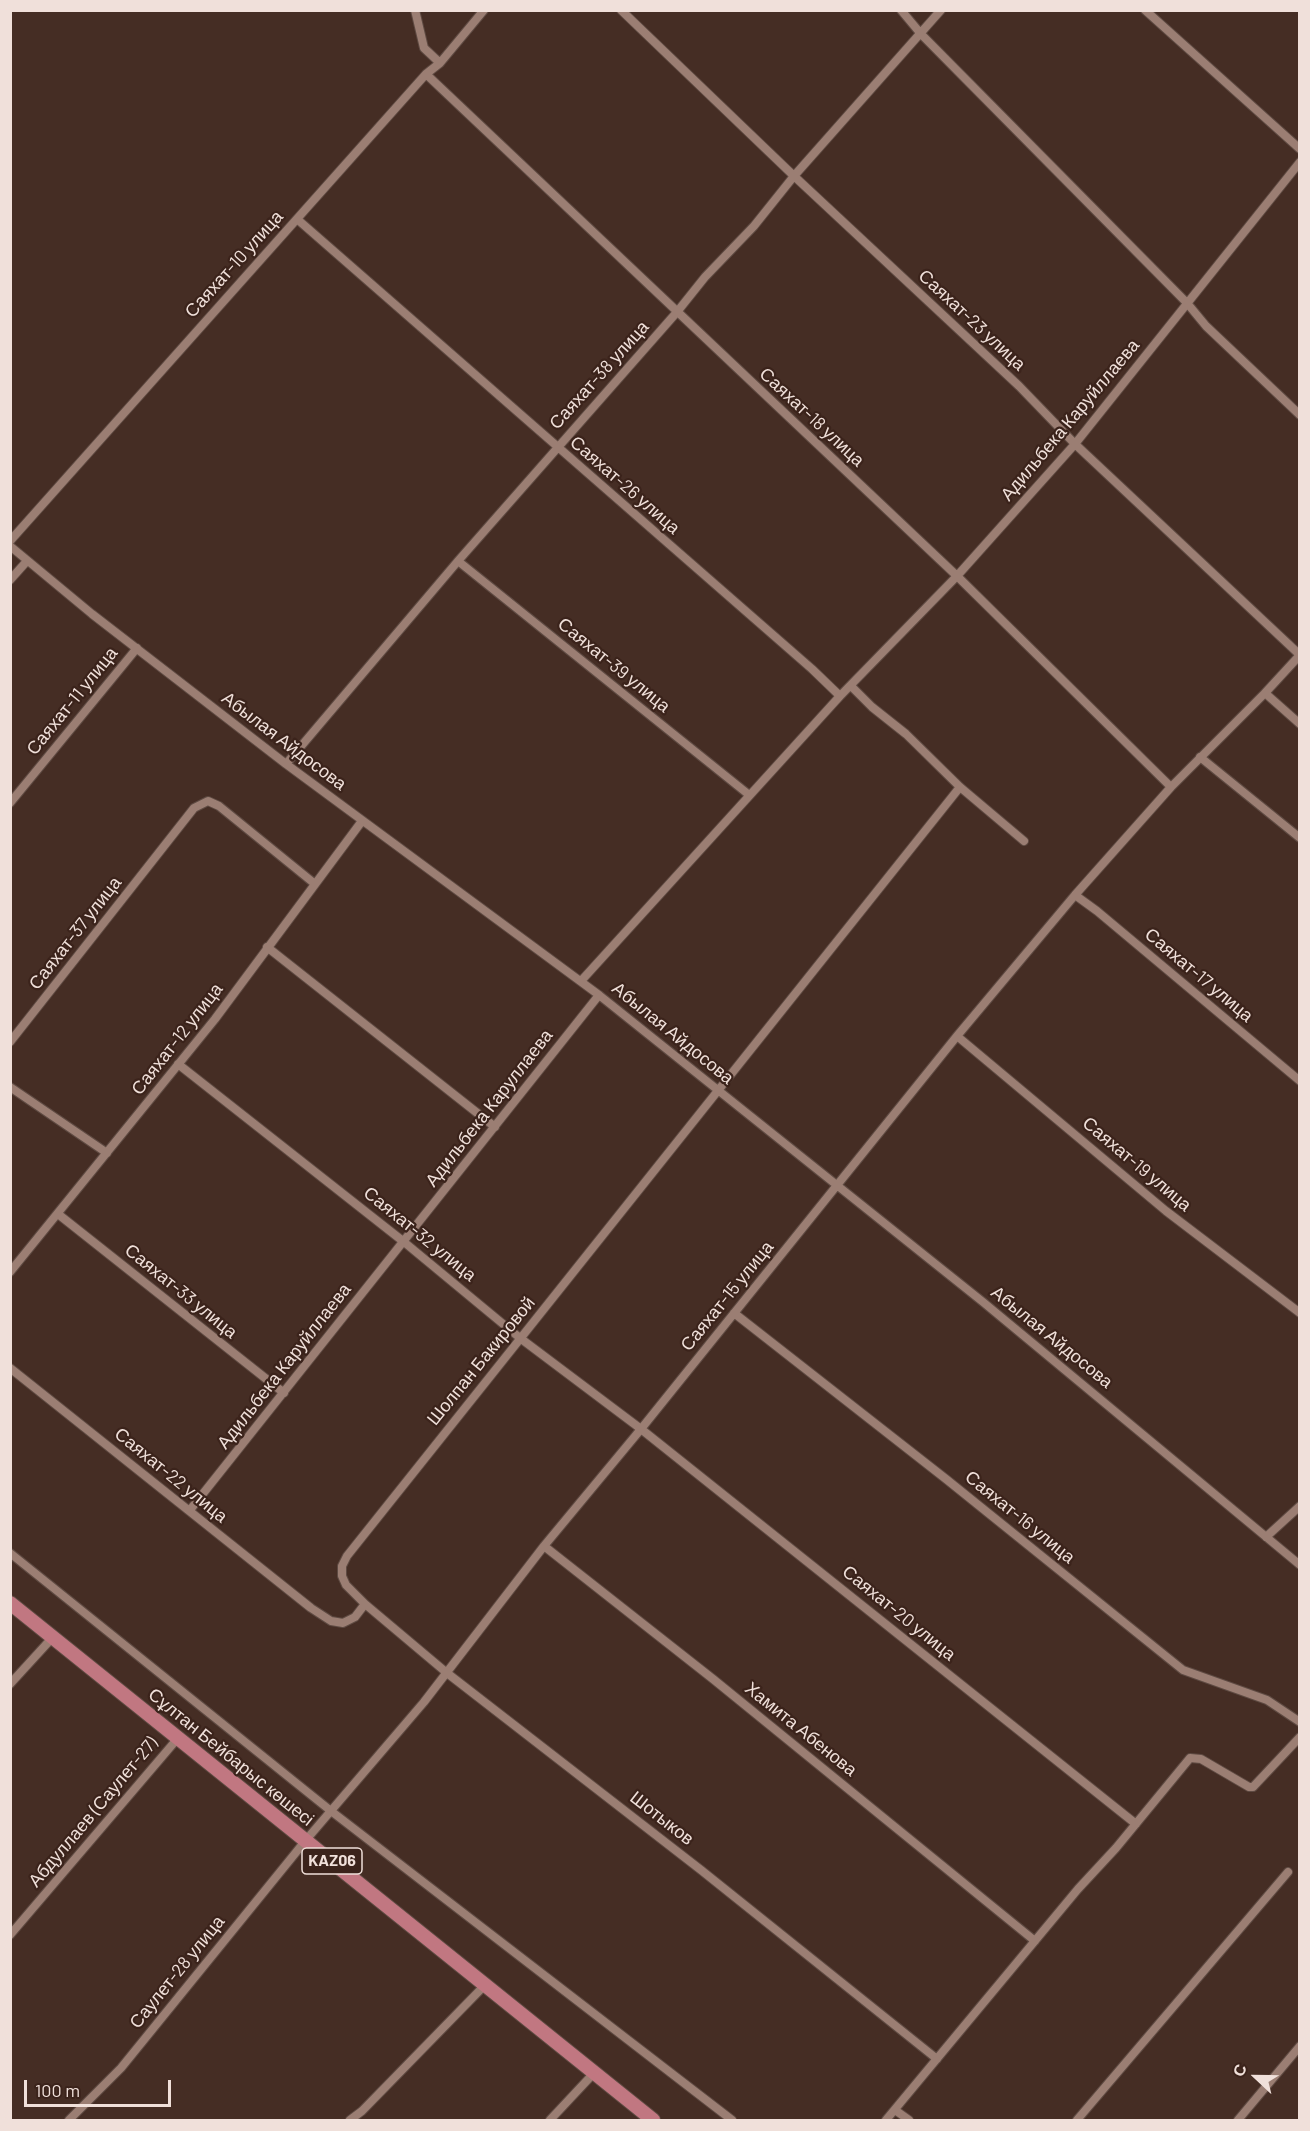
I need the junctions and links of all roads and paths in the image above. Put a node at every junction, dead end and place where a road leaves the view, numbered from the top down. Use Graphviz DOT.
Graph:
graph roads {
  1 [pos="415,10"];
  2 [pos="484,10"];
  3 [pos="621,10"];
  4 [pos="901,10"];
  5 [pos="941,10"];
  6 [pos="1145,10"];
  7 [pos="921,34"];
  8 [pos="440,63"];
  9 [pos="426,74"];
  10 [pos="1299,149"];
  11 [pos="1299,164"];
  12 [pos="794,176"];
  13 [pos="297,219"];
  14 [pos="1187,303"];
  15 [pos="677,312"];
  16 [pos="1299,415"];
  17 [pos="1075,444"];
  18 [pos="557,447"];
  19 [pos="10,541"];
  20 [pos="10,546"];
  21 [pos="27,561"];
  22 [pos="458,561"];
  23 [pos="957,576"];
  24 [pos="10,580"];
  25 [pos="136,648"];
  26 [pos="1299,655"];
  27 [pos="851,686"];
  28 [pos="1265,693"];
  29 [pos="840,696"];
  30 [pos="1299,724"];
  31 [pos="1200,757"];
  32 [pos="286,765"];
  33 [pos="960,787"];
  34 [pos="1171,787"];
  35 [pos="748,794"];
  36 [pos="10,803"];
  37 [pos="362,821"];
  38 [pos="1299,838"];
  39 [pos="1024,841"];
  40 [pos="315,884"];
  41 [pos="1075,895"];
  42 [pos="267,947"];
  43 [pos="581,981"];
  44 [pos="599,995"];
  45 [pos="957,1036"];
  46 [pos="10,1042"];
  47 [pos="178,1065"];
  48 [pos="1299,1081"];
  49 [pos="10,1087"];
  50 [pos="718,1091"];
  51 [pos="495,1127"];
  52 [pos="107,1153"];
  53 [pos="838,1185"];
  54 [pos="58,1214"];
  55 [pos="404,1242"];
  56 [pos="10,1272"];
  57 [pos="734,1313"];
  58 [pos="1299,1313"];
  59 [pos="520,1338"];
  60 [pos="10,1368"];
  61 [pos="284,1393"];
  62 [pos="641,1429"];
  63 [pos="1299,1506"];
  64 [pos="190,1510"];
  65 [pos="1266,1536"];
  66 [pos="544,1546"];
  67 [pos="10,1554"];
  68 [pos="1299,1565"];
  69 [pos="10,1603"];
  70 [pos="365,1604"];
  71 [pos="53,1637"];
  72 [pos="447,1673"];
  73 [pos="10,1684"];
  74 [pos="1299,1722"];
  75 [pos="1299,1737"];
  76 [pos="178,1738"];
  77 [pos="331,1811"];
  78 [pos="1136,1824"];
  79 [pos="306,1840"];
  80 [pos="1288,1872"];
  81 [pos="10,1935"];
  82 [pos="1035,1941"];
  83 [pos="485,1985"];
  84 [pos="1299,2046"];
  85 [pos="937,2059"];
  86 [pos="594,2073"];
  87 [pos="895,2110"];
  88 [pos="69,2121"];
  89 [pos="350,2121"];
  90 [pos="550,2121"];
  91 [pos="653,2121"];
  92 [pos="732,2121"];
  93 [pos="886,2121"];
  94 [pos="909,2121"];
  95 [pos="1077,2121"];
  96 [pos="1238,2121"];
  1 -- 8 [label="street"];
  2 -- 8 [label="street, Саяхат-10 улица"];
  3 -- 12 [label="street, Саяхат-23 улица"];
  4 -- 7 [label="street"];
  5 -- 7 [label="street, Саяхат-38 улица"];
  6 -- 10 [label="street"];
  7 -- 12 [label="street, Саяхат-38 улица"];
  7 -- 14 [label="street"];
  8 -- 9 [label="street, Саяхат-10 улица"];
  9 -- 13 [label="street, Саяхат-10 улица"];
  9 -- 15 [label="street, Саяхат-18 улица"];
  11 -- 14 [label="street, Адильбека Каруйллаева"];
  12 -- 15 [label="street, Саяхат-38 улица"];
  12 -- 17 [label="street, Саяхат-23 улица"];
  13 -- 18 [label="street, Саяхат-26 улица"];
  13 -- 19 [label="street, Саяхат-10 улица"];
  14 -- 16 [label="street"];
  14 -- 17 [label="street, Адильбека Каруйллаева"];
  15 -- 18 [label="street, Саяхат-38 улица"];
  15 -- 23 [label="street, Саяхат-18 улица"];
  17 -- 23 [label="street, Адильбека Каруйллаева"];
  17 -- 26 [label="street, Саяхат-23 улица"];
  18 -- 22 [label="street, Саяхат-38 улица"];
  18 -- 29 [label="street, Саяхат-26 улица"];
  20 -- 21 [label="street, Абылая Айдосова"];
  21 -- 24 [label="street"];
  21 -- 25 [label="street, Абылая Айдосова"];
  22 -- 32 [label="street, Саяхат-38 улица"];
  22 -- 35 [label="street, Саяхат-39 улица"];
  23 -- 27 [label="street, Адильбека Каруйллаева"];
  23 -- 34 [label="street, Саяхат-18 улица"];
  25 -- 32 [label="street, Абылая Айдосова"];
  25 -- 36 [label="street, Саяхат-11 улица"];
  26 -- 28 [label="street, Саяхат-15 улица"];
  27 -- 29 [label="street"];
  27 -- 33 [label="street"];
  28 -- 30 [label="street"];
  28 -- 31 [label="street, Саяхат-15 улица"];
  29 -- 35 [label="street"];
  31 -- 34 [label="street, Саяхат-15 улица"];
  31 -- 38 [label="street"];
  32 -- 37 [label="street, Абылая Айдосова"];
  33 -- 39 [label="street"];
  33 -- 50 [label="street, Шолпан Бакировой"];
  34 -- 41 [label="street, Саяхат-15 улица"];
  35 -- 43 [label="street"];
  37 -- 40 [label="street, Саяхат-12 улица"];
  37 -- 43 [label="street, Абылая Айдосова"];
  40 -- 42 [label="street, Саяхат-12 улица"];
  40 -- 46 [label="street, Саяхат-37 улица"];
  41 -- 45 [label="street, Саяхат-15 улица"];
  41 -- 48 [label="street, Саяхат-17 улица"];
  42 -- 47 [label="street, Саяхат-12 улица"];
  42 -- 51 [label="street"];
  43 -- 44 [label="street, Абылая Айдосова"];
  44 -- 50 [label="street, Абылая Айдосова"];
  44 -- 51 [label="street, Адильбека Каруллаева"];
  45 -- 53 [label="street, Саяхат-15 улица"];
  45 -- 58 [label="street, Саяхат-19 улица"];
  47 -- 52 [label="street, Саяхат-12 улица"];
  47 -- 55 [label="street, Саяхат-32 улица"];
  49 -- 52 [label="street"];
  50 -- 53 [label="street, Абылая Айдосова"];
  50 -- 59 [label="street, Шолпан Бакировой"];
  51 -- 55 [label="street, Адильбека Каруллаева"];
  52 -- 54 [label="street, Саяхат-12 улица"];
  53 -- 57 [label="street, Саяхат-15 улица"];
  53 -- 65 [label="street, Абылая Айдосова"];
  54 -- 56 [label="street, Саяхат-12 улица"];
  54 -- 61 [label="street, Саяхат-33 улица"];
  55 -- 59 [label="street, Саяхат-32 улица"];
  55 -- 61 [label="street, Адильбека Каруйллаева"];
  57 -- 62 [label="street, Саяхат-15 улица"];
  57 -- 74 [label="street, Саяхат-16 улица"];
  59 -- 62 [label="street, Саяхат-32 улица"];
  59 -- 70 [label="street, Шолпан Бакировой"];
  60 -- 64 [label="street, Саяхат-22 улица"];
  61 -- 64 [label="street, Адильбека Каруйллаева"];
  62 -- 66 [label="street, Саяхат-15 улица"];
  62 -- 78 [label="street, Саяхат-20 улица"];
  63 -- 65 [label="street"];
  64 -- 70 [label="street, Саяхат-22 улица"];
  65 -- 68 [label="street, Абылая Айдосова"];
  66 -- 72 [label="street, Саяхат-15 улица"];
  66 -- 82 [label="street, Хамита Абенова"];
  67 -- 77 [label="street"];
  69 -- 71 [label="main road, Сұлтан Бейбарыс көшесі / KAZ06"];
  70 -- 72 [label="street, Шотыков"];
  71 -- 73 [label="street"];
  71 -- 76 [label="main road, Сұлтан Бейбарыс көшесі / KAZ06"];
  72 -- 77 [label="street, Саулет-28 улица"];
  72 -- 85 [label="street, Шотыков"];
  75 -- 78 [label="street"];
  76 -- 79 [label="main road, Сұлтан Бейбарыс көшесі / KAZ06"];
  76 -- 81 [label="street, Абдуллаев (Саулет-27)"];
  77 -- 79 [label="street, Саулет-28 улица"];
  77 -- 92 [label="street"];
  78 -- 82 [label="street"];
  79 -- 83 [label="main road, Сұлтан Бейбарыс көшесі / KAZ06"];
  79 -- 88 [label="street, Саулет-28 улица"];
  80 -- 95 [label="street"];
  82 -- 85 [label="street"];
  83 -- 86 [label="main road, Сұлтан Бейбарыс көшесі / KAZ06"];
  83 -- 89 [label="street"];
  84 -- 96 [label="street"];
  85 -- 87 [label="street"];
  86 -- 90 [label="street"];
  86 -- 91 [label="main road, Сұлтан Бейбарыс көшесі / KAZ06"];
  87 -- 93 [label="street"];
  87 -- 94 [label="street"];
}
